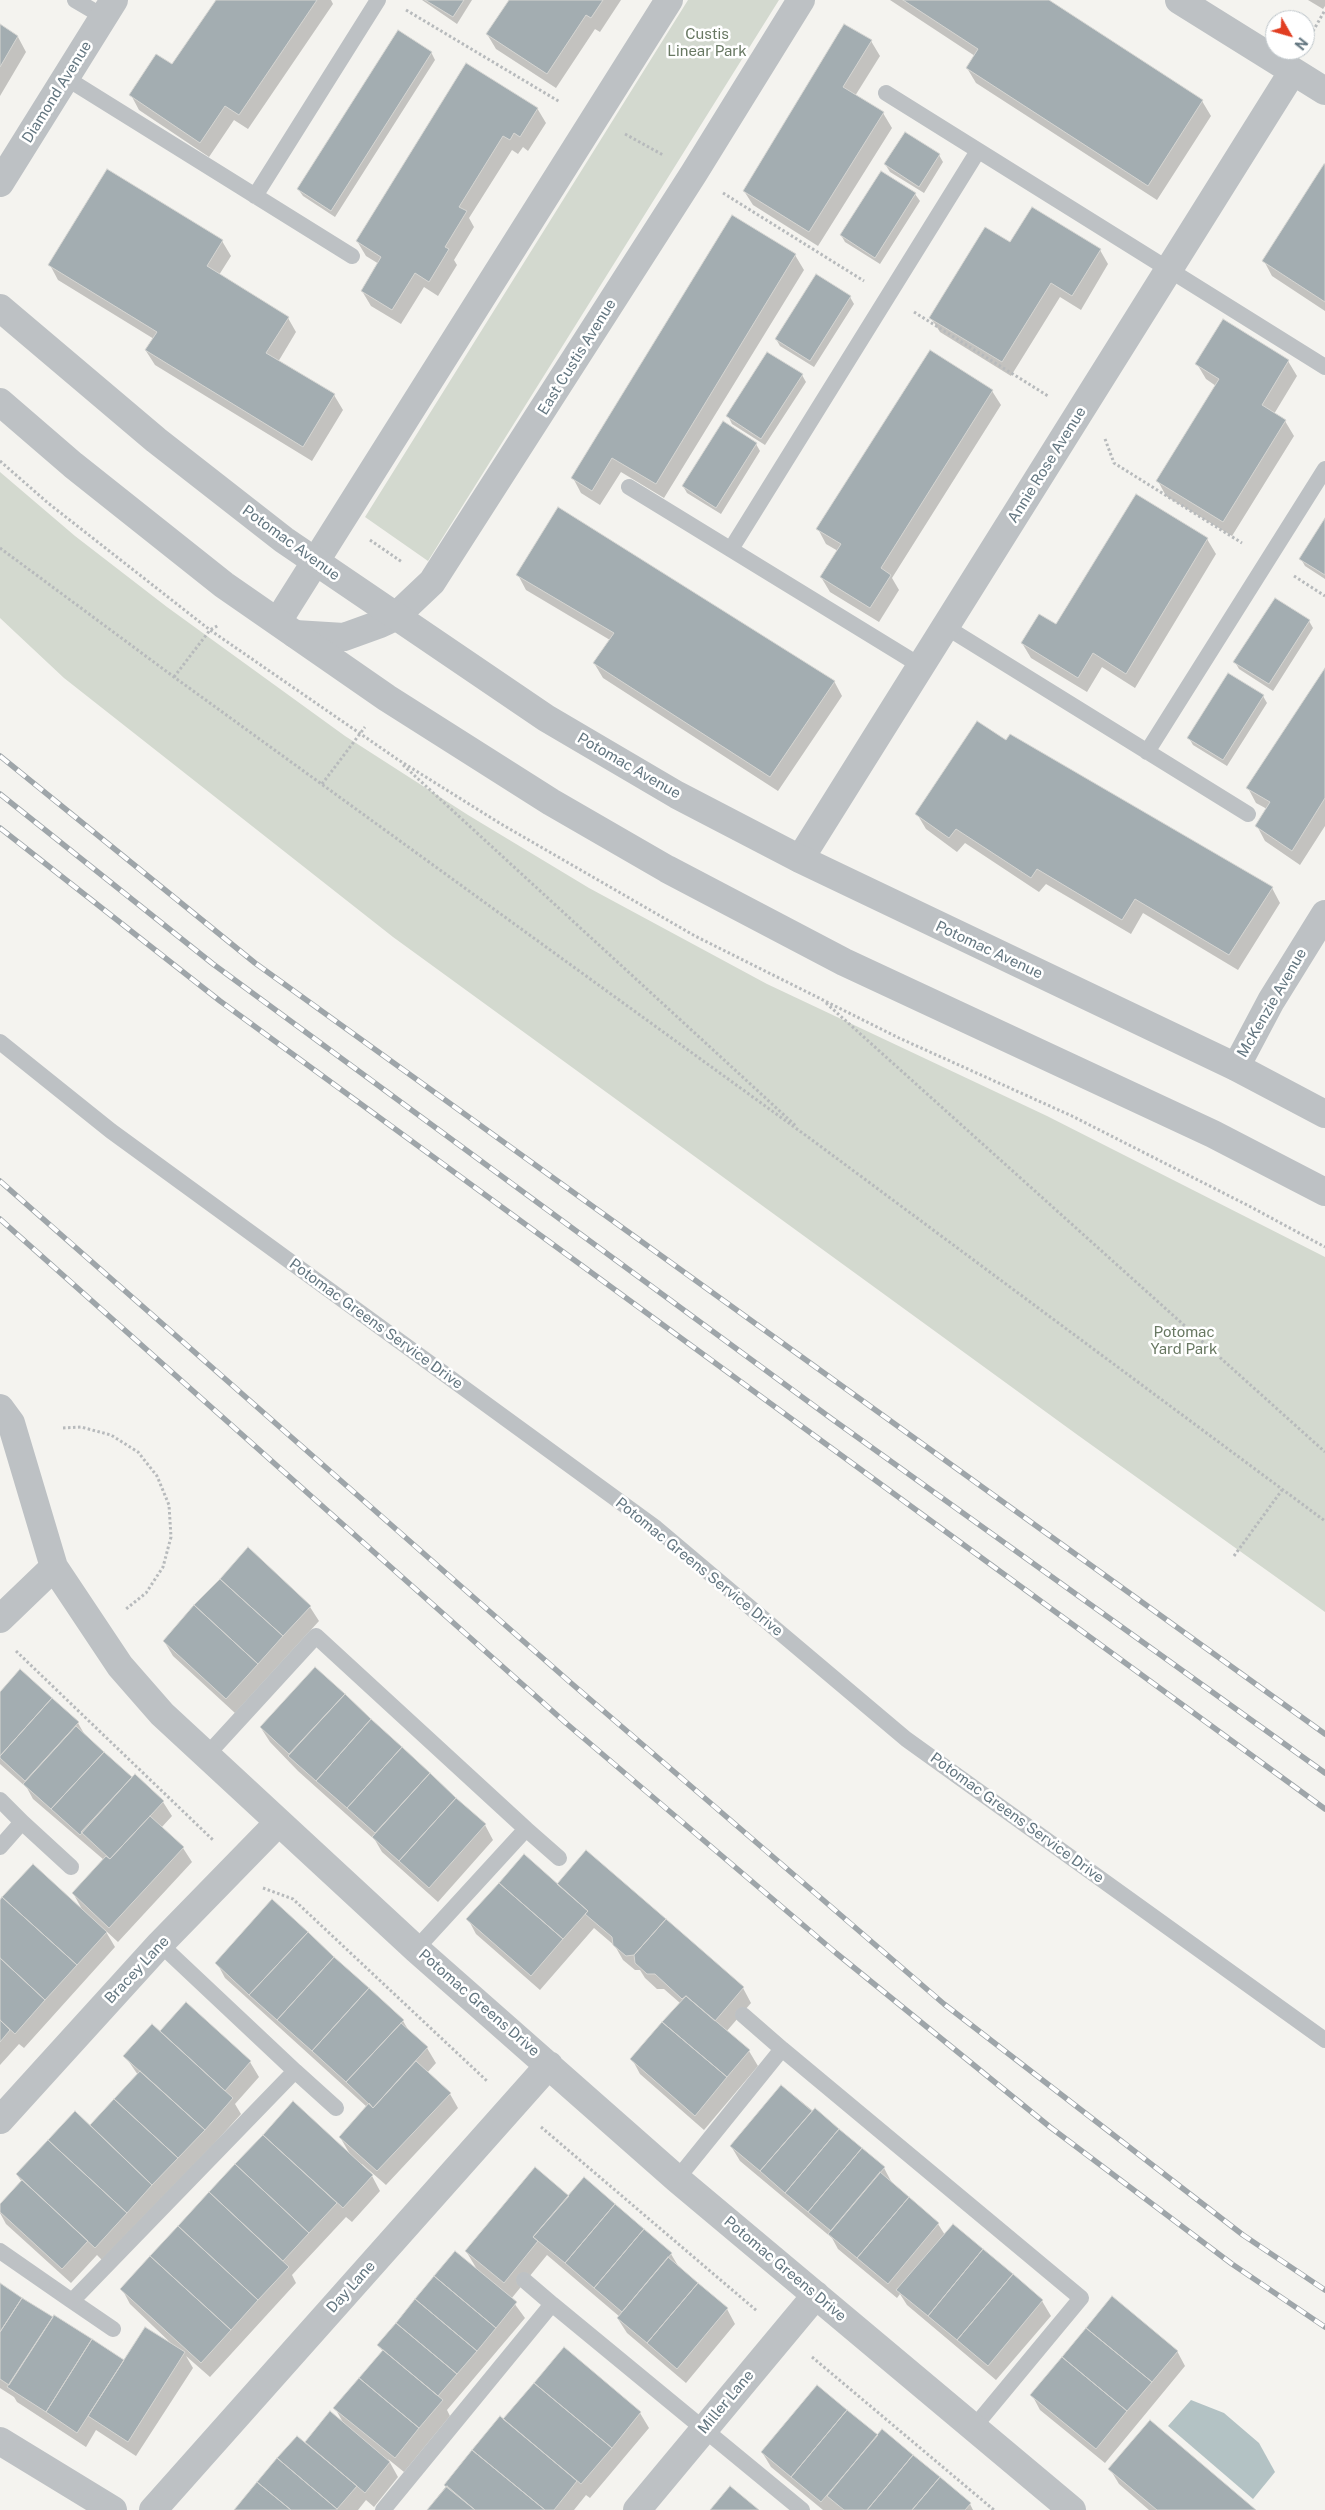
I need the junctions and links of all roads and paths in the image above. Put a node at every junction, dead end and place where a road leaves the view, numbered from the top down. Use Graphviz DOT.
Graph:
graph roads {
  1 [pos="75,0"];
  2 [pos="378,0"];
  3 [pos="669,0"];
  4 [pos="801,0"];
  5 [pos="1179,0"];
  6 [pos="397,5"];
  7 [pos="109,9"];
  8 [pos="1325,10"];
  9 [pos="1315,28"];
  10 [pos="1293,71"];
  11 [pos="66,78"];
  12 [pos="1325,92"];
  13 [pos="886,93"];
  14 [pos="560,102"];
  15 [pos="618,130"];
  16 [pos="978,151"];
  17 [pos="667,157"];
  18 [pos="0,183"];
  19 [pos="714,188"];
  20 [pos="255,196"];
  21 [pos="352,256"];
  22 [pos="1169,270"];
  23 [pos="888,296"];
  24 [pos="0,308"];
  25 [pos="1325,367"];
  26 [pos="0,402"];
  27 [pos="1078,414"];
  28 [pos="1325,469"];
  29 [pos="629,487"];
  30 [pos="362,535"];
  31 [pos="0,548"];
  32 [pos="731,549"];
  33 [pos="1268,560"];
  34 [pos="315,563"];
  35 [pos="407,565"];
  36 [pos="1325,596"];
  37 [pos="395,617"];
  38 [pos="223,622"];
  39 [pos="946,627"];
  40 [pos="286,628"];
  41 [pos="920,666"];
  42 [pos="174,677"];
  43 [pos="368,723"];
  44 [pos="1147,752"];
  45 [pos="397,759"];
  46 [pos="322,784"];
  47 [pos="1248,814"];
  48 [pos="800,859"];
  49 [pos="1325,914"];
  50 [pos="822,999"];
  51 [pos="0,1042"];
  52 [pos="1236,1067"];
  53 [pos="1325,1114"];
  54 [pos="808,1137"];
  55 [pos="1325,1192"];
  56 [pos="0,1408"];
  57 [pos="63,1428"];
  58 [pos="1325,1452"];
  59 [pos="1282,1490"];
  60 [pos="1325,1521"];
  61 [pos="1234,1556"];
  62 [pos="54,1567"];
  63 [pos="126,1609"];
  64 [pos="0,1619"];
  65 [pos="206,1756"];
  66 [pos="0,1800"];
  67 [pos="22,1822"];
  68 [pos="278,1823"];
  69 [pos="526,1828"];
  70 [pos="0,1847"];
  71 [pos="559,1858"];
  72 [pos="71,1867"];
  73 [pos="160,1944"];
  74 [pos="416,1949"];
  75 [pos="743,2014"];
  76 [pos="1325,2040"];
  77 [pos="782,2049"];
  78 [pos="549,2065"];
  79 [pos="295,2071"];
  80 [pos="336,2108"];
  81 [pos="0,2120"];
  82 [pos="678,2179"];
  83 [pos="0,2251"];
  84 [pos="524,2280"];
  85 [pos="816,2295"];
  86 [pos="72,2301"];
  87 [pos="552,2304"];
  88 [pos="113,2329"];
  89 [pos="974,2427"];
  90 [pos="704,2428"];
  91 [pos="0,2441"];
  92 [pos="113,2510"];
  93 [pos="153,2510"];
  94 [pos="383,2510"];
  95 [pos="637,2510"];
  96 [pos="802,2510"];
  97 [pos="1072,2510"];
  1 -- 7 [label="lane"];
  2 -- 20 [label="lane"];
  3 -- 34 [label="street"];
  4 -- 37 [label="street, East Custis Avenue"];
  5 -- 10 [label="street"];
  6 -- 14 [label="path"];
  7 -- 11 [label="street, Diamond Avenue"];
  8 -- 9 [label="path"];
  10 -- 12 [label="street"];
  10 -- 22 [label="street, Annie Rose Avenue"];
  11 -- 18 [label="street, Diamond Avenue"];
  11 -- 20 [label="lane"];
  13 -- 16 [label="lane"];
  15 -- 17 [label="path"];
  16 -- 22 [label="lane"];
  16 -- 23 [label="lane"];
  19 -- 23 [label="path"];
  20 -- 21 [label="lane"];
  22 -- 25 [label="lane"];
  22 -- 27 [label="street, Annie Rose Avenue"];
  23 -- 27 [label="path"];
  23 -- 32 [label="lane"];
  24 -- 34 [label="street, Potomac Avenue"];
  26 -- 40 [label="street"];
  27 -- 33 [label="path"];
  27 -- 39 [label="street, Annie Rose Avenue"];
  28 -- 33 [label="lane"];
  29 -- 32 [label="lane"];
  30 -- 35 [label="path"];
  31 -- 42 [label="path"];
  32 -- 41 [label="lane"];
  33 -- 36 [label="path"];
  33 -- 44 [label="lane"];
  34 -- 37 [label="street, Potomac Avenue"];
  34 -- 40 [label="street"];
  37 -- 40 [label="street, East Custis Avenue"];
  37 -- 48 [label="street, Potomac Avenue"];
  38 -- 42 [label="path"];
  39 -- 41 [label="street, Annie Rose Avenue"];
  39 -- 44 [label="lane"];
  40 -- 55 [label="street"];
  41 -- 48 [label="street, Annie Rose Avenue"];
  42 -- 46 [label="path"];
  43 -- 46 [label="path"];
  44 -- 47 [label="lane"];
  45 -- 54 [label="path"];
  46 -- 54 [label="path"];
  48 -- 52 [label="street, Potomac Avenue"];
  49 -- 52 [label="street, McKenzie Avenue"];
  50 -- 58 [label="path"];
  51 -- 76 [label="lane, Potomac Greens Service Drive"];
  52 -- 53 [label="street, Potomac Avenue"];
  54 -- 59 [label="path"];
  56 -- 62 [label="street, Potomac Greens Drive"];
  57 -- 63 [label="path"];
  59 -- 60 [label="path"];
  59 -- 61 [label="path"];
  62 -- 64 [label="street"];
  62 -- 65 [label="street, Potomac Greens Drive"];
  65 -- 68 [label="street, Potomac Greens Drive"];
  65 -- 69 [label="lane"];
  66 -- 67 [label="lane"];
  67 -- 70 [label="lane"];
  67 -- 72 [label="lane"];
  68 -- 73 [label="street, Bracey Lane"];
  68 -- 74 [label="street, Potomac Greens Drive"];
  69 -- 71 [label="lane"];
  69 -- 74 [label="lane"];
  73 -- 79 [label="lane"];
  73 -- 81 [label="street, Bracey Lane"];
  74 -- 78 [label="street, Potomac Greens Drive"];
  75 -- 77 [label="lane"];
  77 -- 82 [label="lane"];
  77 -- 89 [label="lane"];
  78 -- 82 [label="street, Potomac Greens Drive"];
  78 -- 93 [label="street, Day Lane"];
  79 -- 80 [label="lane"];
  79 -- 86 [label="lane"];
  82 -- 85 [label="street, Potomac Greens Drive"];
  83 -- 86 [label="lane"];
  84 -- 87 [label="lane"];
  85 -- 89 [label="street, Potomac Greens Drive"];
  85 -- 90 [label="street, Miller Lane"];
  86 -- 88 [label="lane"];
  87 -- 90 [label="lane"];
  87 -- 94 [label="lane"];
  89 -- 97 [label="street, Potomac Greens Drive"];
  90 -- 95 [label="street, Miller Lane"];
  90 -- 96 [label="lane"];
  91 -- 92 [label="street"];
}
